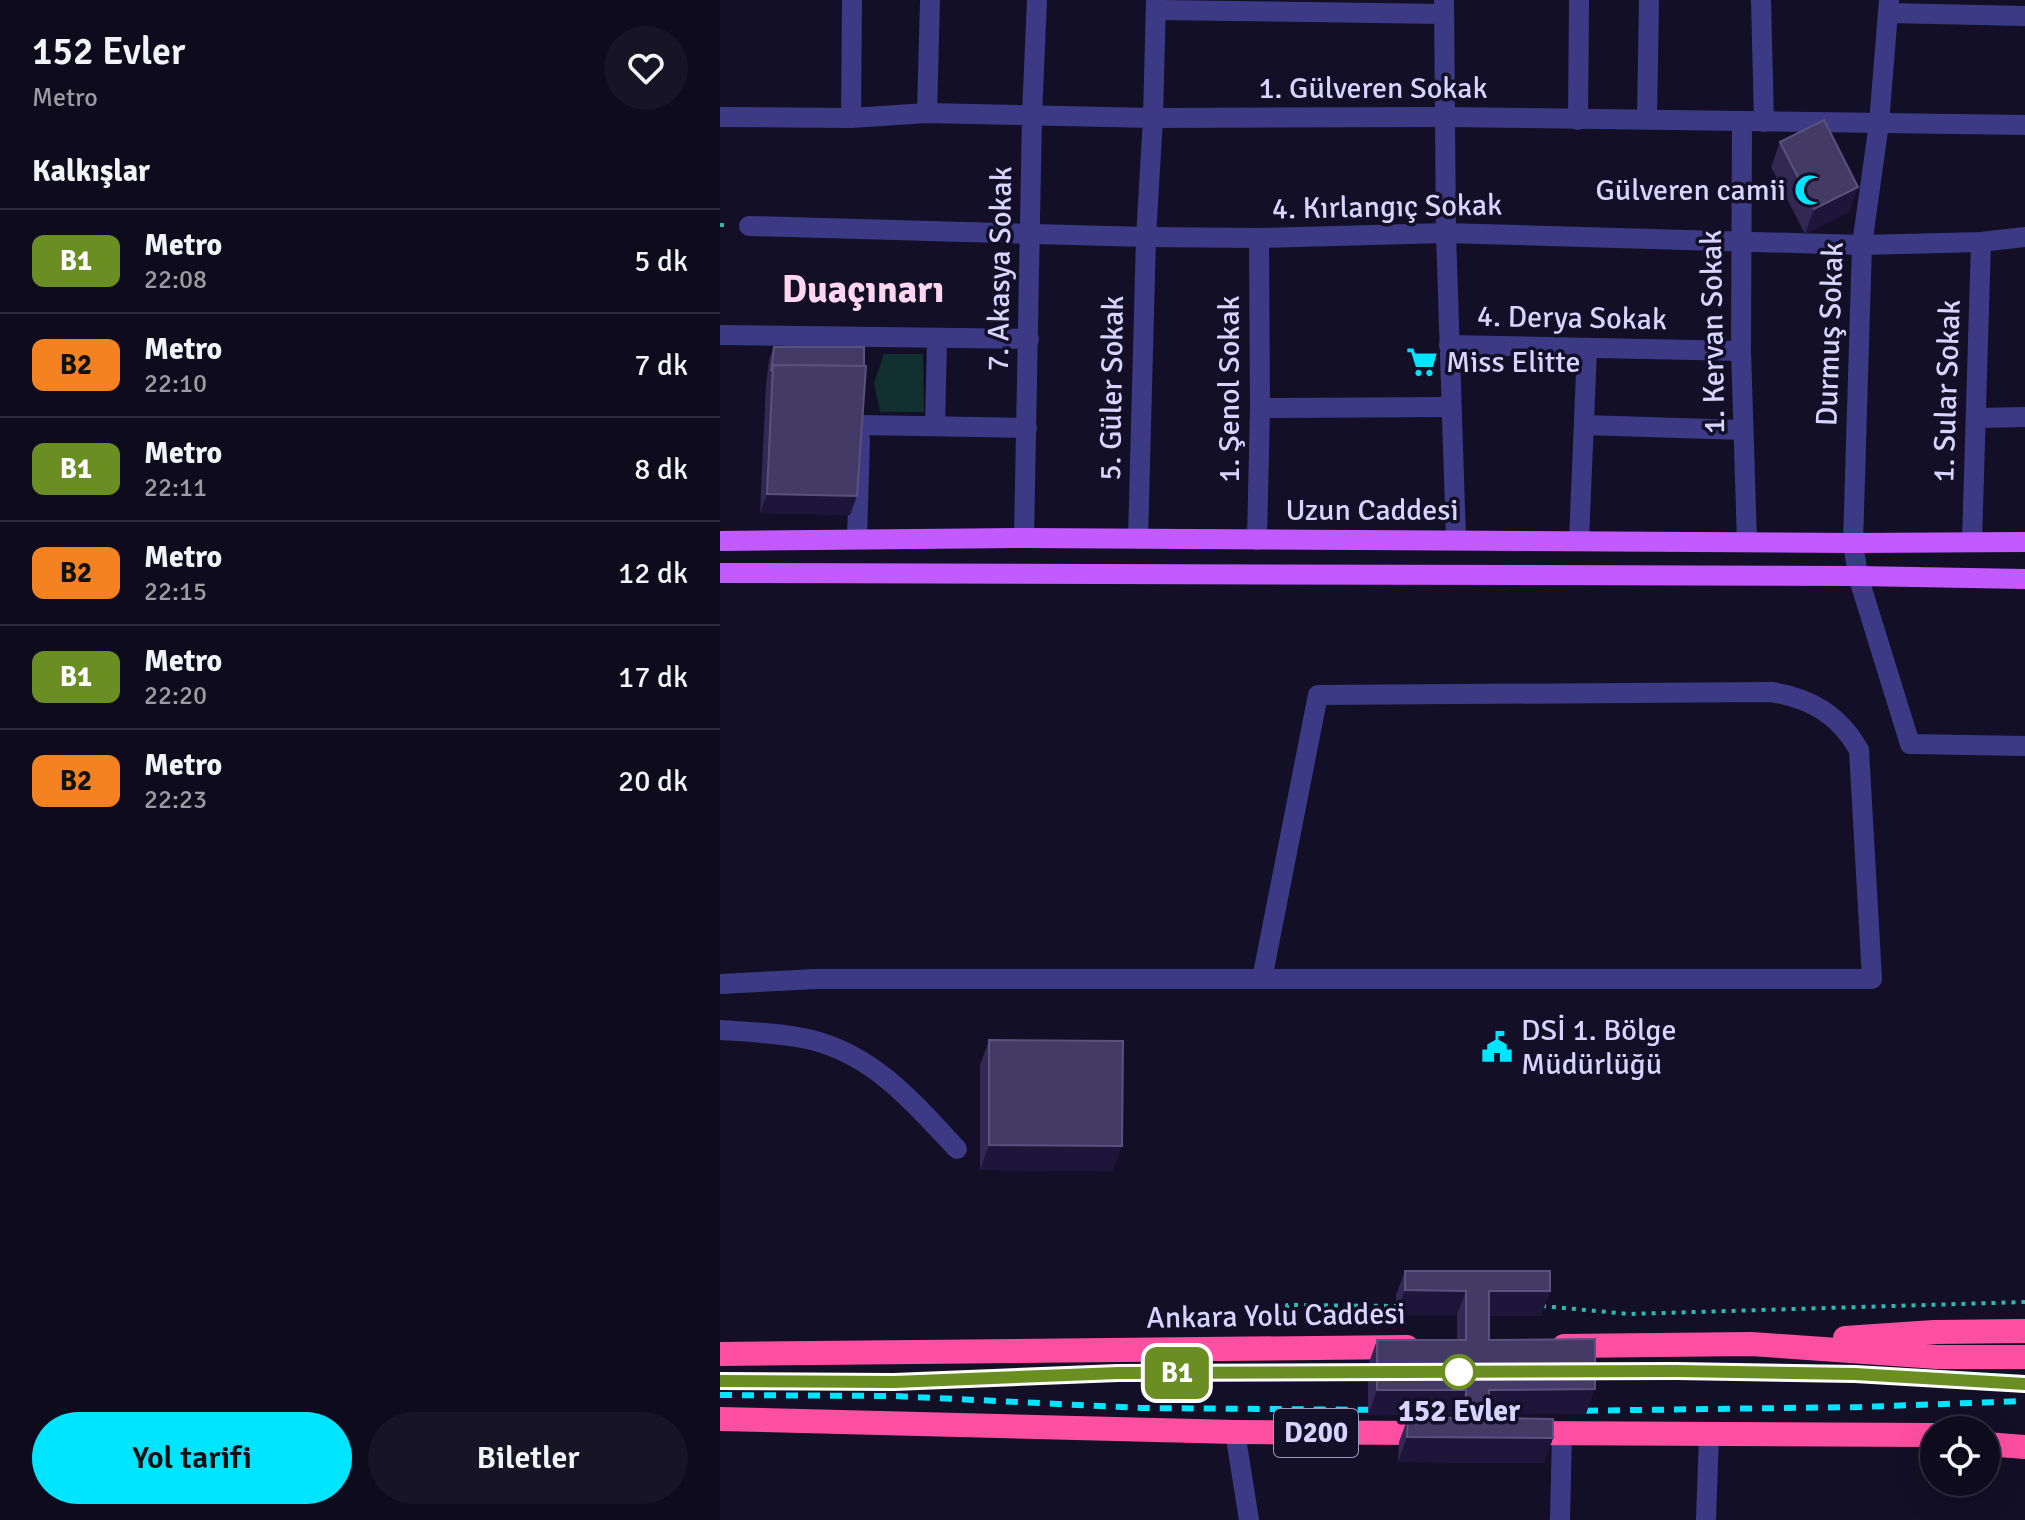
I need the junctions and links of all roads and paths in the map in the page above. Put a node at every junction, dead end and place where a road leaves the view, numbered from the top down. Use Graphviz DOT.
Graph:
graph roads {
  1 [pos="852,0"];
  2 [pos="930,0"];
  3 [pos="1037,0"];
  4 [pos="1579,0"];
  5 [pos="1649,0"];
  6 [pos="1761,0"];
  7 [pos="1156,5"];
  8 [pos="1316,6"];
  9 [pos="1444,7"];
  10 [pos="1889,7"];
  11 [pos="2025,16"];
  12 [pos="927,113"];
  13 [pos="1032,115"];
  14 [pos="720,117"];
  15 [pos="1445,117"];
  16 [pos="851,118"];
  17 [pos="1153,118"];
  18 [pos="1647,119"];
  19 [pos="1578,120"];
  20 [pos="1742,121"];
  21 [pos="1764,122"];
  22 [pos="1879,123"];
  23 [pos="2025,125"];
  24 [pos="749,226"];
  25 [pos="1446,233"];
  26 [pos="1031,234"];
  27 [pos="1146,237"];
  28 [pos="2025,237"];
  29 [pos="1259,238"];
  30 [pos="1742,241"];
  31 [pos="1981,242"];
  32 [pos="1862,245"];
  33 [pos="720,335"];
  34 [pos="1029,339"];
  35 [pos="937,340"];
  36 [pos="1449,345"];
  37 [pos="1587,349"];
  38 [pos="1741,351"];
  39 [pos="1451,407"];
  40 [pos="1260,408"];
  41 [pos="2025,417"];
  42 [pos="1977,418"];
  43 [pos="1584,425"];
  44 [pos="935,426"];
  45 [pos="1027,428"];
  46 [pos="1743,430"];
  47 [pos="1024,538"];
  48 [pos="857,539"];
  49 [pos="1138,539"];
  50 [pos="1456,539"];
  51 [pos="1257,540"];
  52 [pos="1579,540"];
  53 [pos="720,541"];
  54 [pos="1972,541"];
  55 [pos="1747,542"];
  56 [pos="2025,542"];
  57 [pos="1853,543"];
  58 [pos="720,573"];
  59 [pos="1858,576"];
  60 [pos="2025,579"];
  61 [pos="2025,746"];
  62 [pos="1262,979"];
  63 [pos="720,984"];
  64 [pos="720,1030"];
  65 [pos="957,1149"];
  66 [pos="2025,1302"];
  67 [pos="1409,1306"];
  68 [pos="1541,1306"];
  69 [pos="2025,1331"];
  70 [pos="1751,1344"];
  71 [pos="1543,1346"];
  72 [pos="1431,1347"];
  73 [pos="1287,1348"];
  74 [pos="720,1354"];
  75 [pos="2025,1357"];
  76 [pos="720,1419"];
  77 [pos="2025,1430"];
  78 [pos="2000,1431"];
  79 [pos="1235,1432"];
  80 [pos="1453,1433"];
  81 [pos="1500,1433"];
  82 [pos="1562,1433"];
  83 [pos="1709,1435"];
  84 [pos="1920,1437"];
  85 [pos="2000,1445"];
  86 [pos="2025,1447"];
  87 [pos="1249,1520"];
  88 [pos="1560,1520"];
  89 [pos="1706,1520"];
  1 -- 16 [label="street"];
  2 -- 12 [label="street"];
  3 -- 13 [label="street, 7. Akasya Sokak"];
  4 -- 19 [label="street"];
  5 -- 18 [label="street"];
  6 -- 21 [label="street"];
  7 -- 8 [label="street"];
  7 -- 17 [label="street, 5. Güler Sokak"];
  8 -- 9 [label="street"];
  9 -- 15 [label="street"];
  10 -- 11 [label="street"];
  10 -- 22 [label="street, Durmuş Sokak"];
  12 -- 13 [label="street, 1. Gülveren Sokak"];
  12 -- 16 [label="street, 1. Gülveren Sokak"];
  13 -- 17 [label="street, 1. Gülveren Sokak"];
  13 -- 26 [label="street, 7. Akasya Sokak"];
  14 -- 16 [label="street, 1. Gülveren Sokak"];
  15 -- 17 [label="street, 1. Gülveren Sokak"];
  15 -- 19 [label="street, 1. Gülveren Sokak"];
  15 -- 25 [label="street"];
  17 -- 27 [label="street, 5. Güler Sokak"];
  18 -- 19 [label="street, 1. Gülveren Sokak"];
  18 -- 20 [label="street, 1. Gülveren Sokak"];
  20 -- 21 [label="street, 1. Gülveren Sokak"];
  20 -- 30 [label="street, 1. Kervan Sokak"];
  21 -- 22 [label="street, 1. Gülveren Sokak"];
  22 -- 23 [label="street, 1. Gülveren Sokak"];
  22 -- 32 [label="street, Durmuş Sokak"];
  24 -- 26 [label="street, 4. Kırlangıç Sokak"];
  25 -- 29 [label="street, 4. Kırlangıç Sokak"];
  25 -- 30 [label="street, 4. Kırlangıç Sokak"];
  25 -- 36 [label="street"];
  26 -- 27 [label="street, 4. Kırlangıç Sokak"];
  26 -- 34 [label="street, 7. Akasya Sokak"];
  27 -- 29 [label="street, 4. Kırlangıç Sokak"];
  27 -- 49 [label="street, 5. Güler Sokak"];
  28 -- 31 [label="street, 4. Kırlangıç Sokak"];
  29 -- 40 [label="street, 1. Şenol Sokak"];
  30 -- 32 [label="street, 4. Kırlangıç Sokak"];
  30 -- 38 [label="street, 1. Kervan Sokak"];
  31 -- 32 [label="street, 4. Kırlangıç Sokak"];
  31 -- 42 [label="street, 1. Sular Sokak"];
  32 -- 57 [label="street, Durmuş Sokak"];
  33 -- 35 [label="street"];
  34 -- 35 [label="street"];
  34 -- 45 [label="street, 7. Akasya Sokak"];
  35 -- 44 [label="street"];
  36 -- 37 [label="street, 4. Derya Sokak"];
  36 -- 39 [label="street"];
  37 -- 38 [label="street, 4. Derya Sokak"];
  37 -- 43 [label="street"];
  38 -- 46 [label="street, 1. Kervan Sokak"];
  39 -- 40 [label="street"];
  39 -- 50 [label="street"];
  40 -- 51 [label="street, 1. Şenol Sokak"];
  41 -- 42 [label="street"];
  42 -- 54 [label="street, 1. Sular Sokak"];
  43 -- 46 [label="street"];
  43 -- 52 [label="street"];
  44 -- 45 [label="street"];
  44 -- 48 [label="street"];
  45 -- 47 [label="street, 7. Akasya Sokak"];
  46 -- 55 [label="street, 1. Kervan Sokak"];
  47 -- 48 [label="main road, Uzun Caddesi"];
  47 -- 49 [label="main road, Uzun Caddesi"];
  48 -- 53 [label="main road, Uzun Caddesi"];
  49 -- 51 [label="main road, Uzun Caddesi"];
  50 -- 51 [label="main road, Uzun Caddesi"];
  50 -- 52 [label="main road, Uzun Caddesi"];
  52 -- 55 [label="main road, Uzun Caddesi"];
  54 -- 56 [label="main road, Uzun Caddesi"];
  54 -- 57 [label="main road, Uzun Caddesi"];
  55 -- 57 [label="main road, Uzun Caddesi"];
  57 -- 59 [label="street, Durmuş Sokak"];
  58 -- 59 [label="main road"];
  59 -- 60 [label="main road"];
  59 -- 61 [label="street, Durmuş Sokak"];
  62 -- 62 [label="street"];
  62 -- 63 [label="street"];
  64 -- 65 [label="street"];
  66 -- 68 [label="path"];
  67 -- 73 [label="path"];
  69 -- 70 [label="highway"];
  70 -- 71 [label="highway"];
  70 -- 75 [label="highway"];
  72 -- 73 [label="highway, Ankara Yolu Caddesi"];
  73 -- 74 [label="highway, Ankara Yolu Caddesi"];
  76 -- 79 [label="highway, D200"];
  77 -- 78 [label="highway"];
  79 -- 80 [label="highway, D200"];
  79 -- 87 [label="street"];
  81 -- 82 [label="highway"];
  82 -- 83 [label="highway"];
  82 -- 88 [label="street"];
  83 -- 84 [label="highway"];
  83 -- 89 [label="street"];
  85 -- 86 [label="highway"];
}
